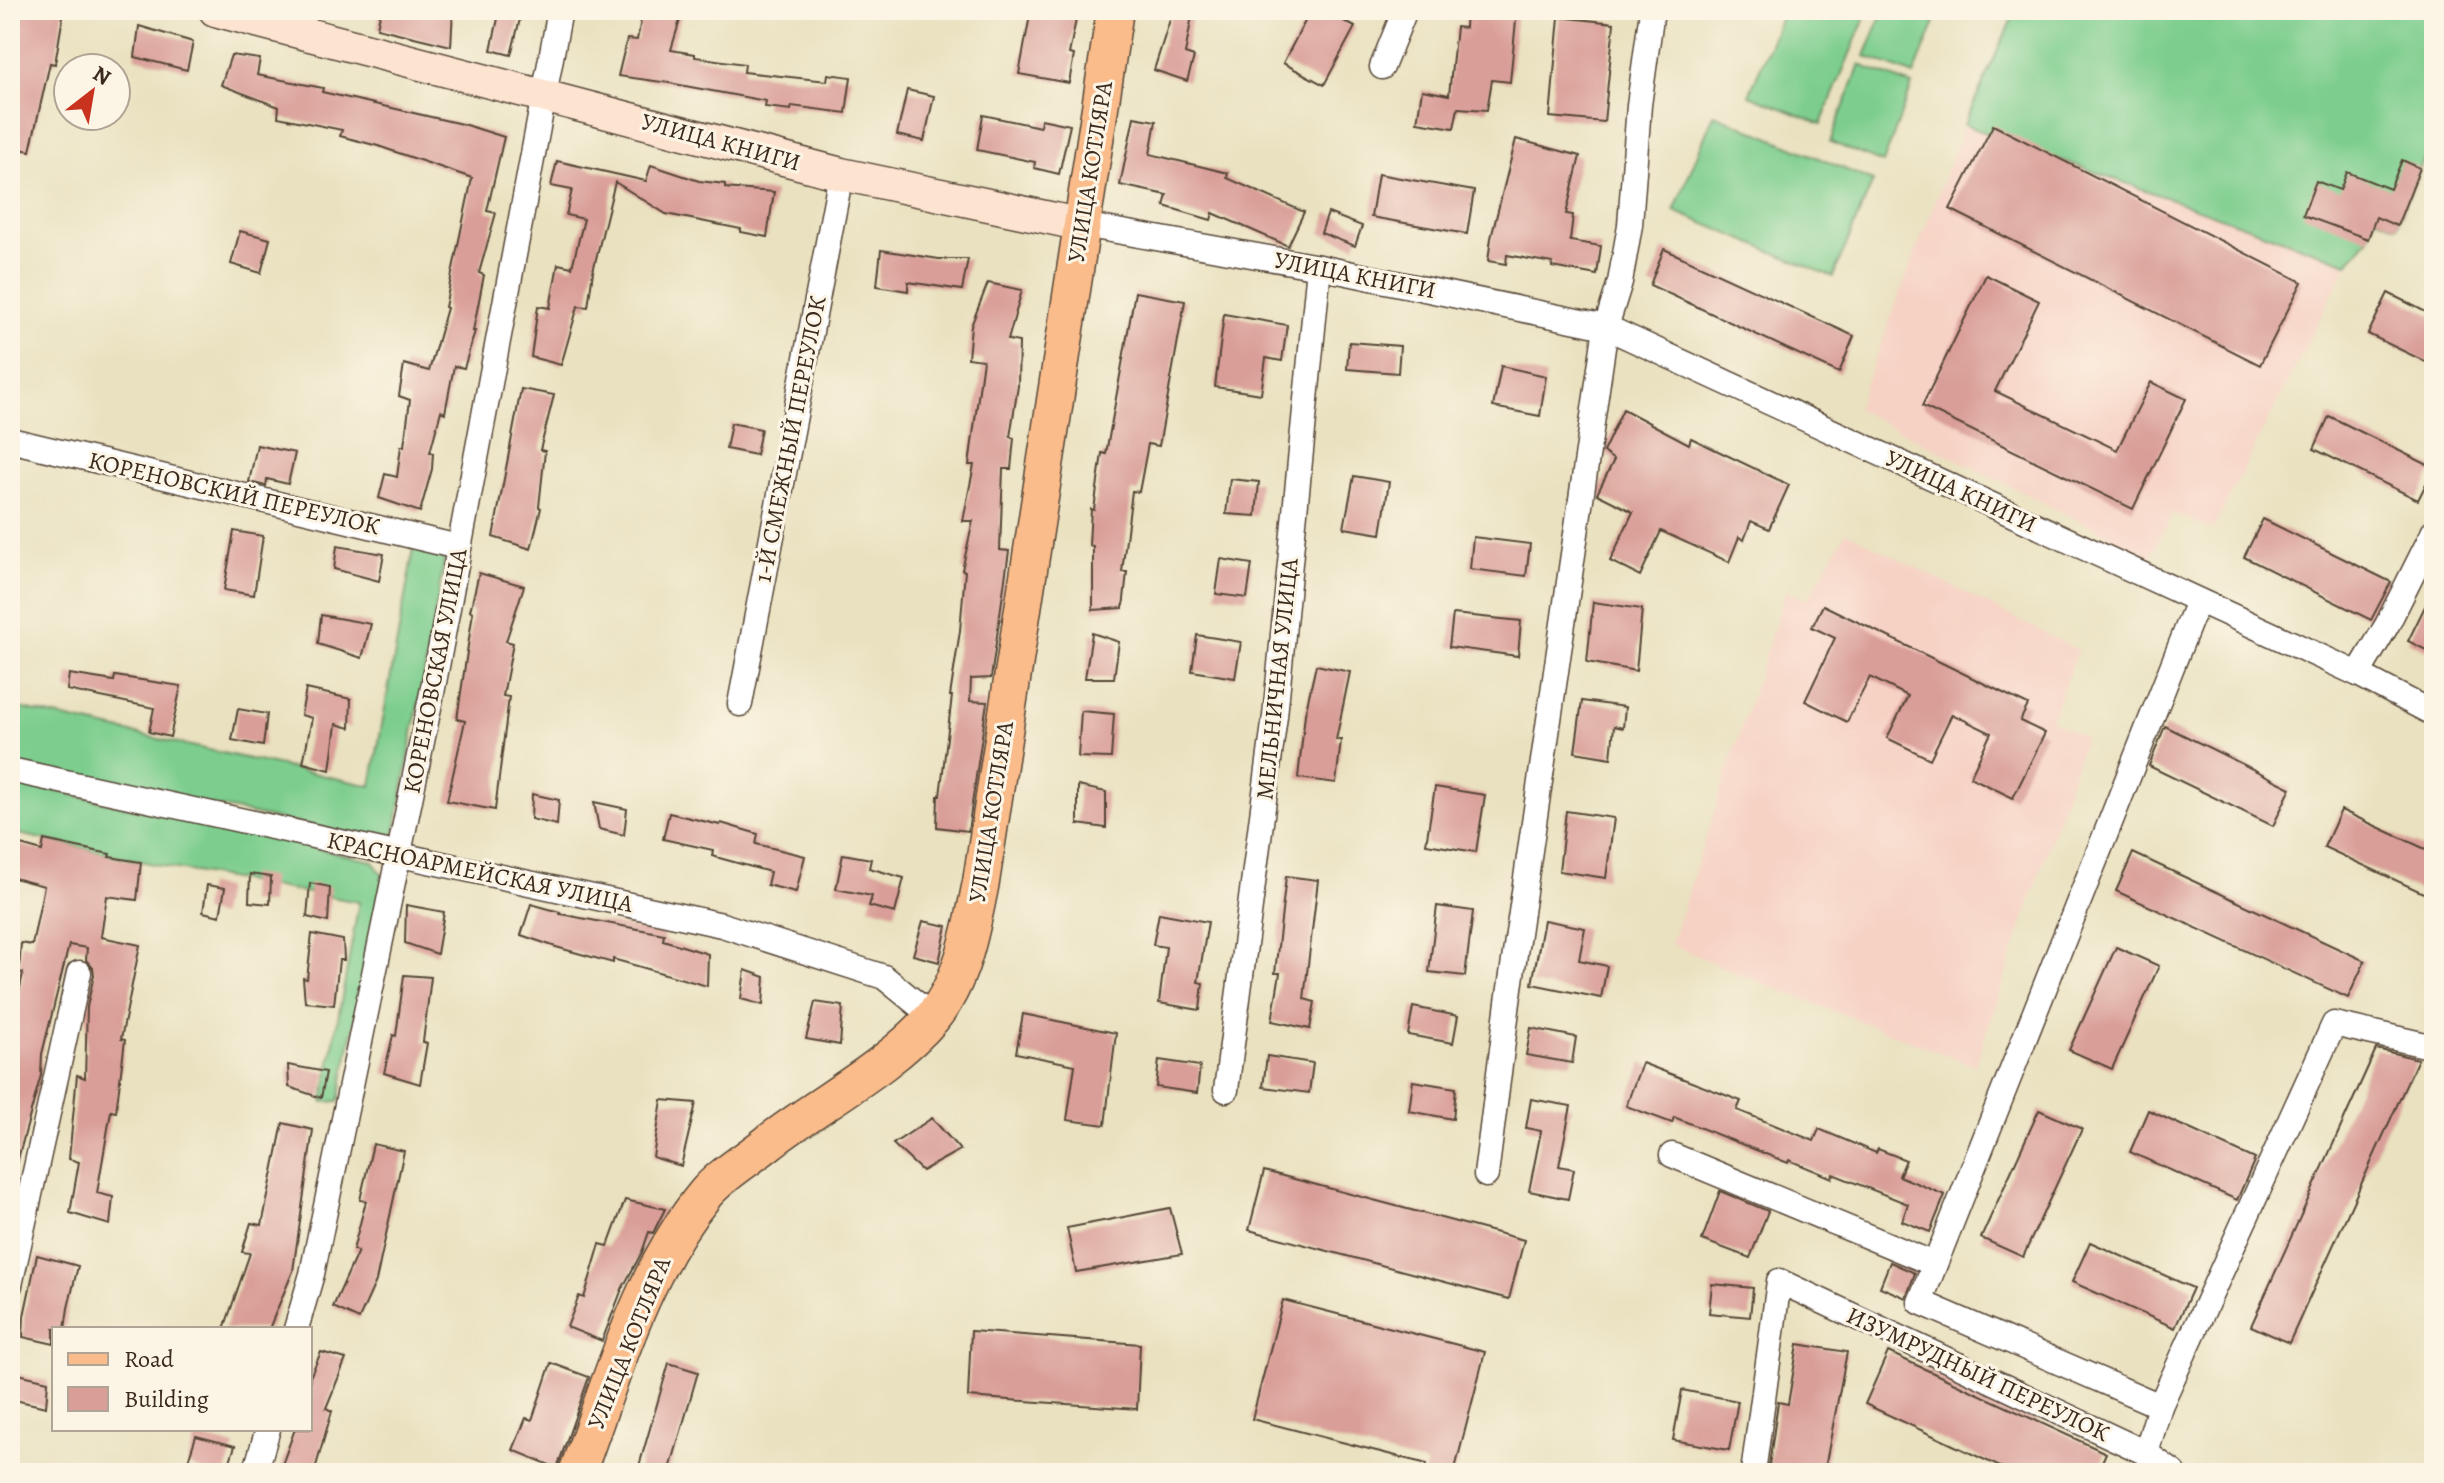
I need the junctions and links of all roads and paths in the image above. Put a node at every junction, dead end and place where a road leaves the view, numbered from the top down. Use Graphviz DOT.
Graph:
graph roads {
  1 [pos="215,10"];
  2 [pos="560,10"];
  3 [pos="1115,10"];
  4 [pos="1405,10"];
  5 [pos="1652,10"];
  6 [pos="1382,67"];
  7 [pos="544,95"];
  8 [pos="841,174"];
  9 [pos="1083,225"];
  10 [pos="1319,267"];
  11 [pos="1606,327"];
  12 [pos="10,440"];
  13 [pos="2434,531"];
  14 [pos="458,547"];
  15 [pos="2198,601"];
  16 [pos="2358,674"];
  17 [pos="740,704"];
  18 [pos="2434,714"];
  19 [pos="10,770"];
  20 [pos="400,854"];
  21 [pos="79,973"];
  22 [pos="933,1017"];
  23 [pos="2434,1047"];
  24 [pos="1226,1090"];
  25 [pos="1672,1155"];
  26 [pos="1486,1175"];
  27 [pos="1934,1264"];
  28 [pos="10,1285"];
  29 [pos="297,1327"];
  30 [pos="2160,1406"];
  31 [pos="267,1431"];
  32 [pos="2146,1453"];
  33 [pos="255,1473"];
  34 [pos="577,1473"];
  35 [pos="1753,1473"];
  36 [pos="2174,1473"];
  1 -- 7 [label="street, УЛИЦА КНИГИ"];
  2 -- 7 [label="street, КОРЕНОВСКАЯ УЛИЦА"];
  3 -- 9 [label="main road, УЛИЦА КОТЛЯРА"];
  4 -- 6 [label="street"];
  5 -- 11 [label="street"];
  7 -- 8 [label="street, УЛИЦА КНИГИ"];
  7 -- 14 [label="street, КОРЕНОВСКАЯ УЛИЦА"];
  8 -- 9 [label="street, УЛИЦА КНИГИ"];
  8 -- 17 [label="street, 1-Й СМЕЖНЫЙ ПЕРЕУЛОК"];
  9 -- 10 [label="street, УЛИЦА КНИГИ"];
  9 -- 22 [label="main road, УЛИЦА КОТЛЯРА"];
  10 -- 11 [label="street, УЛИЦА КНИГИ"];
  10 -- 24 [label="street, МЕЛЬНИЧНАЯ УЛИЦА"];
  11 -- 15 [label="street, УЛИЦА КНИГИ"];
  11 -- 26 [label="street"];
  12 -- 14 [label="street, КОРЕНОВСКИЙ ПЕРЕУЛОК"];
  13 -- 16 [label="street"];
  14 -- 20 [label="street, КОРЕНОВСКАЯ УЛИЦА"];
  15 -- 16 [label="street, УЛИЦА КНИГИ"];
  15 -- 27 [label="street"];
  16 -- 18 [label="street, УЛИЦА КНИГИ"];
  19 -- 20 [label="street, КРАСНОАРМЕЙСКАЯ УЛИЦА"];
  20 -- 22 [label="street, КРАСНОАРМЕЙСКАЯ УЛИЦА"];
  20 -- 29 [label="street, КОРЕНОВСКАЯ УЛИЦА"];
  21 -- 28 [label="street"];
  22 -- 34 [label="main road, УЛИЦА КОТЛЯРА"];
  23 -- 30 [label="street"];
  25 -- 27 [label="street"];
  27 -- 30 [label="street"];
  30 -- 32 [label="street"];
  31 -- 33 [label="street"];
  32 -- 35 [label="street, ИЗУМРУДНЫЙ ПЕРЕУЛОК"];
  32 -- 36 [label="street, ИЗУМРУДНЫЙ ПЕРЕУЛОК"];
}
